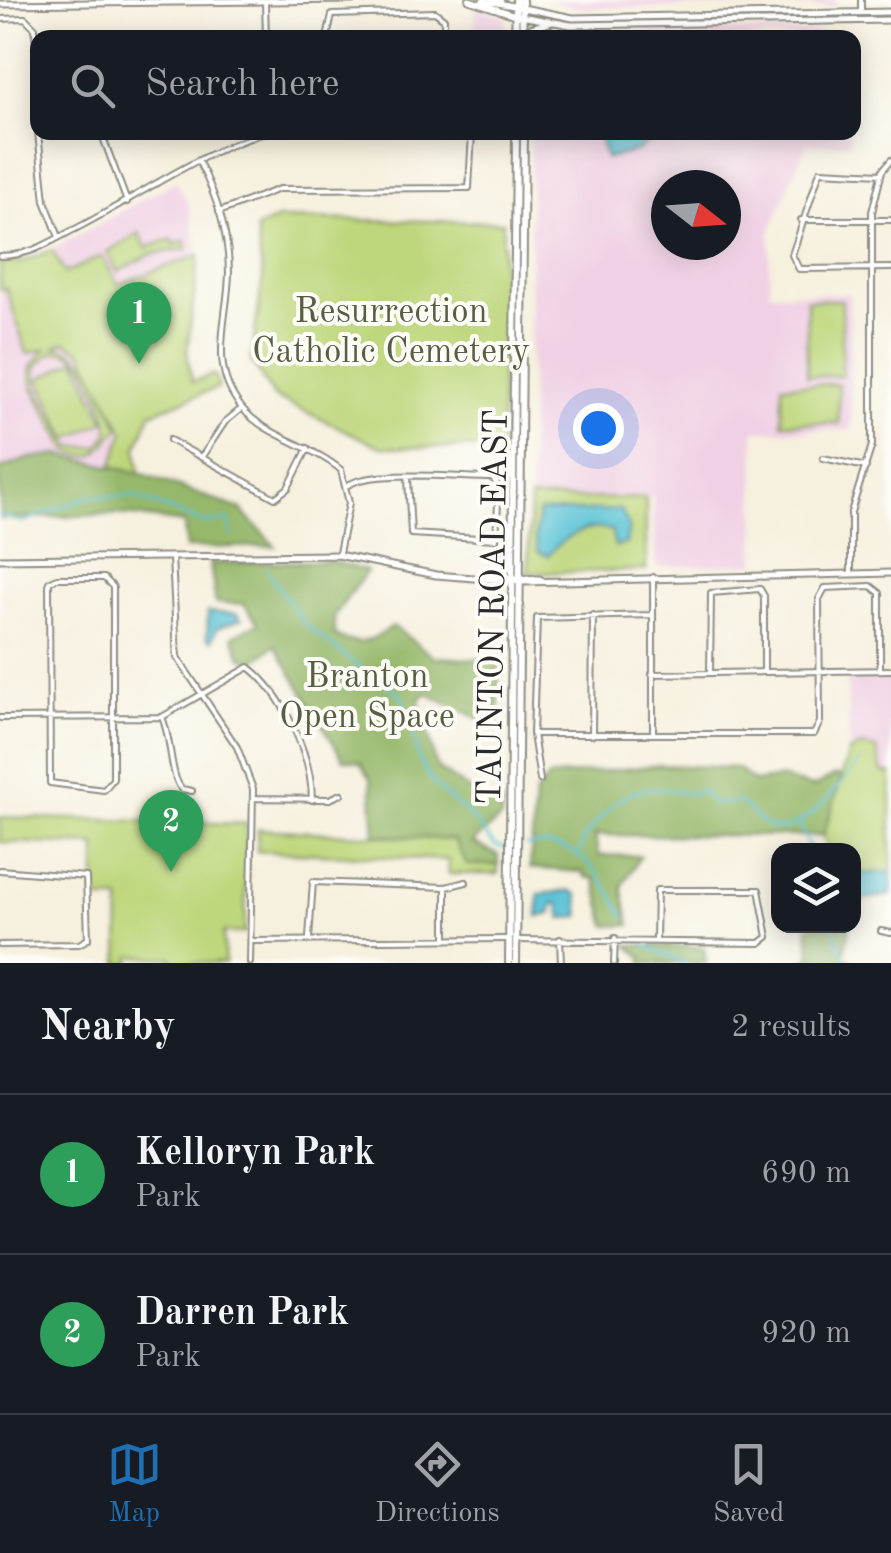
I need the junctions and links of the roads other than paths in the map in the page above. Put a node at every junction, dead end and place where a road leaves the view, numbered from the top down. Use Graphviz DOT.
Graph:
graph roads {
  1 [pos="353,0"];
  2 [pos="468,0"];
  3 [pos="861,0"];
  4 [pos="86,1"];
  5 [pos="487,1"];
  6 [pos="265,2"];
  7 [pos="0,4"];
  8 [pos="519,8"];
  9 [pos="861,12"];
  10 [pos="891,12"];
  11 [pos="0,19"];
  12 [pos="891,20"];
  13 [pos="551,22"];
  14 [pos="36,30"];
  15 [pos="266,30"];
  16 [pos="329,30"];
  17 [pos="444,30"];
  18 [pos="533,30"];
  19 [pos="39,140"];
  20 [pos="103,140"];
  21 [pos="250,140"];
  22 [pos="472,140"];
  23 [pos="516,140"];
  24 [pos="524,140"];
  25 [pos="891,160"];
  26 [pos="198,162"];
  27 [pos="881,174"];
  28 [pos="127,202"];
  29 [pos="220,212"];
  30 [pos="800,220"];
  31 [pos="872,220"];
  32 [pos="891,220"];
  33 [pos="59,237"];
  34 [pos="0,256"];
  35 [pos="891,268"];
  36 [pos="872,269"];
  37 [pos="242,408"];
  38 [pos="170,440"];
  39 [pos="308,448"];
  40 [pos="202,455"];
  41 [pos="823,458"];
  42 [pos="866,466"];
  43 [pos="408,478"];
  44 [pos="348,485"];
  45 [pos="338,555"];
  46 [pos="172,557"];
  47 [pos="0,559"];
  48 [pos="851,574"];
  49 [pos="891,574"];
  50 [pos="653,577"];
  51 [pos="514,578"];
  52 [pos="592,615"];
  53 [pos="652,615"];
  54 [pos="880,670"];
  55 [pos="891,670"];
  56 [pos="764,672"];
  57 [pos="819,672"];
  58 [pos="652,674"];
  59 [pos="710,674"];
  60 [pos="199,696"];
  61 [pos="162,716"];
  62 [pos="48,717"];
  63 [pos="112,717"];
  64 [pos="0,718"];
  65 [pos="533,734"];
  66 [pos="654,734"];
  67 [pos="592,735"];
  68 [pos="540,780"];
  69 [pos="192,790"];
  70 [pos="342,794"];
  71 [pos="254,798"];
  72 [pos="312,800"];
  73 [pos="0,870"];
  74 [pos="466,882"];
  75 [pos="446,887"];
  76 [pos="880,931"];
  77 [pos="891,934"];
  78 [pos="560,938"];
  79 [pos="615,938"];
  80 [pos="656,939"];
  81 [pos="252,940"];
  82 [pos="309,940"];
  83 [pos="446,940"];
  84 [pos="512,940"];
  85 [pos="0,945"];
  86 [pos="250,963"];
  87 [pos="508,963"];
  88 [pos="516,963"];
  89 [pos="560,963"];
  90 [pos="614,963"];
  1 -- 6 [label="street"];
  2 -- 5 [label="street"];
  3 -- 9 [label="street"];
  4 -- 6 [label="street"];
  4 -- 7 [label="street"];
  5 -- 8 [label="street"];
  5 -- 8 [label="street"];
  6 -- 15 [label="street"];
  8 -- 9 [label="street"];
  8 -- 13 [label="street"];
  9 -- 10 [label="street"];
  11 -- 14 [label="street"];
  12 -- 13 [label="street"];
  13 -- 18 [label="main road"];
  16 -- 17 [label="street"];
  19 -- 33 [label="street"];
  20 -- 28 [label="street"];
  21 -- 26 [label="street"];
  22 -- 29 [label="street"];
  23 -- 51 [label="main road, TAUNTON ROAD EAST"];
  24 -- 51 [label="main road, TAUNTON ROAD EAST"];
  25 -- 27 [label="street"];
  26 -- 28 [label="street"];
  26 -- 29 [label="street"];
  27 -- 30 [label="street"];
  27 -- 31 [label="street"];
  28 -- 33 [label="street"];
  29 -- 37 [label="street"];
  30 -- 31 [label="street"];
  30 -- 36 [label="street"];
  31 -- 32 [label="street"];
  31 -- 36 [label="street"];
  33 -- 34 [label="street"];
  35 -- 36 [label="street"];
  36 -- 42 [label="street"];
  37 -- 39 [label="street"];
  37 -- 40 [label="street"];
  38 -- 40 [label="street"];
  39 -- 40 [label="street"];
  39 -- 44 [label="street"];
  41 -- 42 [label="street"];
  42 -- 48 [label="street"];
  43 -- 43 [label="street"];
  43 -- 44 [label="street"];
  44 -- 45 [label="street"];
  45 -- 46 [label="street"];
  45 -- 51 [label="street"];
  46 -- 47 [label="street"];
  46 -- 60 [label="street"];
  48 -- 49 [label="street"];
  48 -- 50 [label="street"];
  50 -- 51 [label="street"];
  50 -- 53 [label="street"];
  51 -- 84 [label="main road, TAUNTON ROAD EAST"];
  52 -- 53 [label="street"];
  52 -- 65 [label="street"];
  52 -- 67 [label="street"];
  53 -- 58 [label="street"];
  54 -- 55 [label="street"];
  54 -- 57 [label="street"];
  54 -- 57 [label="street"];
  56 -- 57 [label="street"];
  56 -- 59 [label="street"];
  56 -- 59 [label="street"];
  57 -- 66 [label="street"];
  58 -- 59 [label="street"];
  58 -- 66 [label="street"];
  60 -- 61 [label="street"];
  60 -- 71 [label="street"];
  60 -- 72 [label="street"];
  61 -- 63 [label="street"];
  61 -- 69 [label="street"];
  62 -- 63 [label="street"];
  62 -- 63 [label="street"];
  62 -- 63 [label="street"];
  62 -- 64 [label="street"];
  65 -- 67 [label="street"];
  65 -- 68 [label="street"];
  66 -- 67 [label="street"];
  70 -- 72 [label="street"];
  71 -- 72 [label="street"];
  71 -- 81 [label="street"];
  73 -- 85 [label="street"];
  74 -- 75 [label="street"];
  75 -- 82 [label="street"];
  75 -- 83 [label="street"];
  76 -- 77 [label="street"];
  78 -- 79 [label="street"];
  78 -- 84 [label="street"];
  78 -- 89 [label="street"];
  79 -- 80 [label="street"];
  79 -- 90 [label="street"];
  80 -- 80 [label="street"];
  81 -- 82 [label="street"];
  81 -- 86 [label="street"];
  82 -- 83 [label="street"];
  83 -- 84 [label="street"];
  84 -- 87 [label="main road, TAUNTON ROAD EAST"];
  84 -- 88 [label="main road, TAUNTON ROAD EAST"];
}
